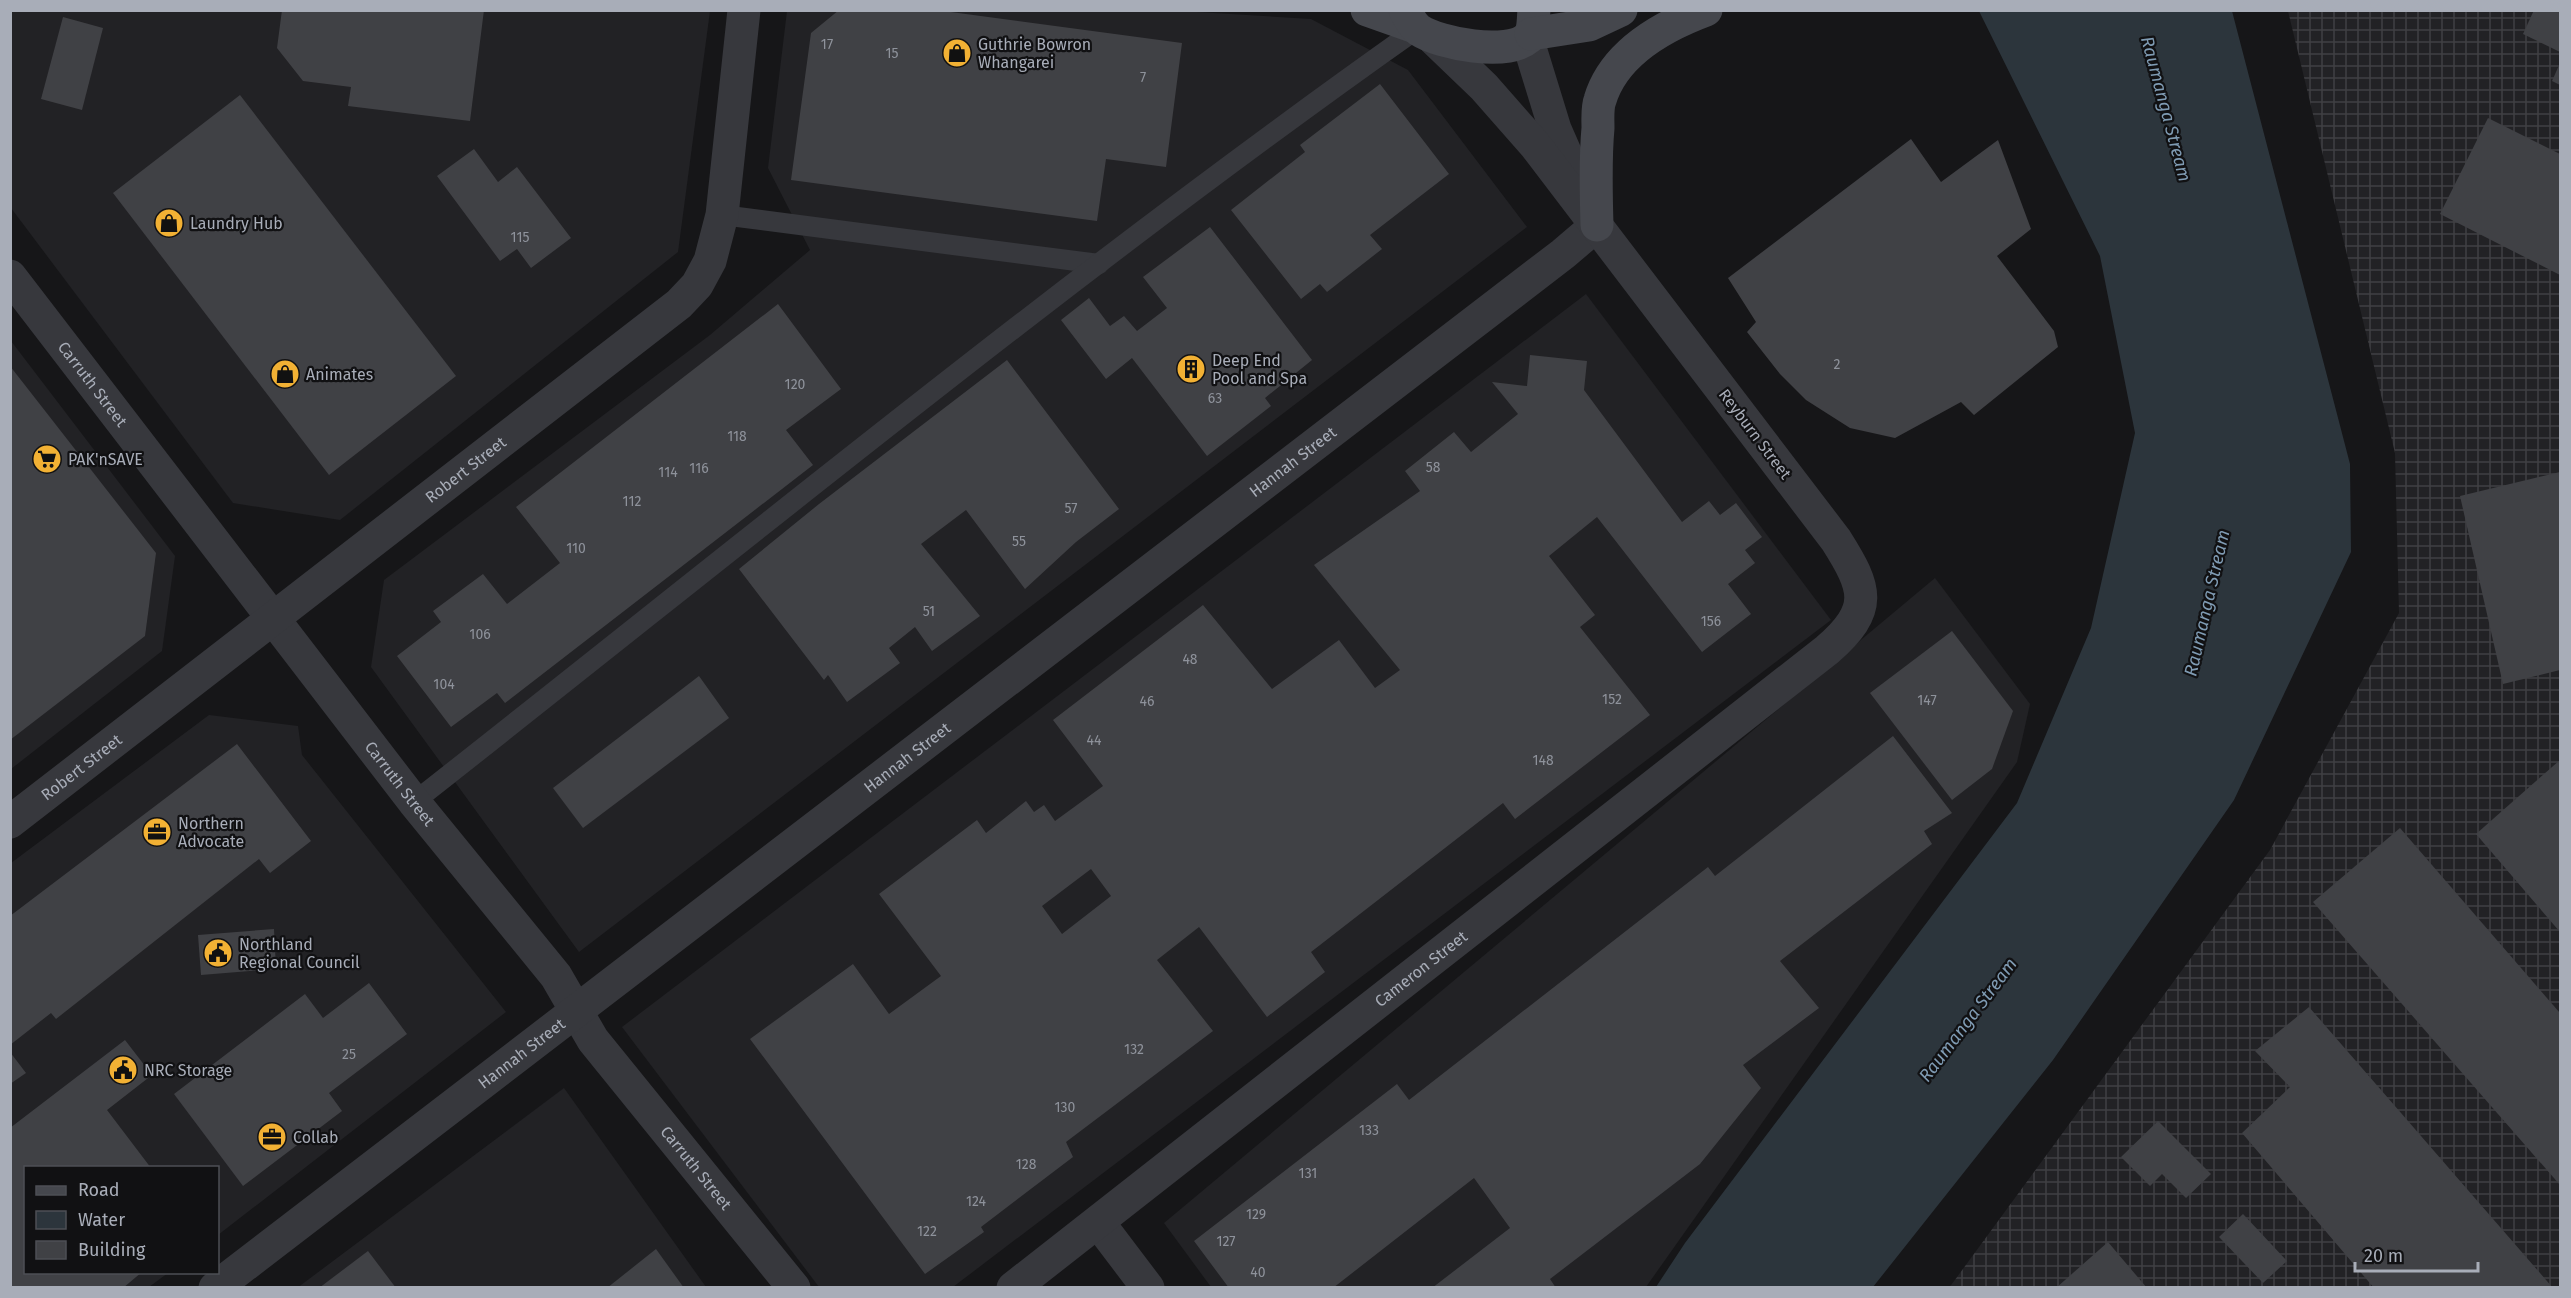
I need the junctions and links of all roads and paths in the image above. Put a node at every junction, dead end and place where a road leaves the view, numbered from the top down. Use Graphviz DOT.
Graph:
graph roads {
  1 [pos="744,10"];
  2 [pos="1367,10"];
  3 [pos="1621,10"];
  4 [pos="1706,10"];
  5 [pos="1418,26"];
  6 [pos="1530,27"];
  7 [pos="723,215"];
  8 [pos="1597,225"];
  9 [pos="1099,264"];
  10 [pos="10,276"];
  11 [pos="275,619"];
  12 [pos="1827,650"];
  13 [pos="414,802"];
  14 [pos="10,822"];
  15 [pos="575,1010"];
  16 [pos="1098,1222"];
  17 [pos="215,1287"];
  18 [pos="794,1287"];
  19 [pos="1013,1287"];
  20 [pos="1149,1287"];
  1 -- 7 [label="street, Robert Street"];
  2 -- 5 [label="main road, Reyburn Street"];
  3 -- 6 [label="main road"];
  4 -- 8 [label="main road"];
  5 -- 6 [label="main road"];
  5 -- 8 [label="street, Reyburn Street"];
  5 -- 9 [label="lane"];
  6 -- 8 [label="street, Reyburn Street"];
  7 -- 9 [label="lane"];
  7 -- 11 [label="street, Robert Street"];
  8 -- 12 [label="street, Reyburn Street"];
  8 -- 15 [label="street, Hannah Street"];
  9 -- 13 [label="lane"];
  10 -- 11 [label="street, Carruth Street"];
  11 -- 13 [label="street, Carruth Street"];
  11 -- 14 [label="street, Robert Street"];
  12 -- 16 [label="street, Cameron Street"];
  13 -- 15 [label="street, Carruth Street"];
  15 -- 17 [label="street, Hannah Street"];
  15 -- 18 [label="street, Carruth Street"];
  16 -- 19 [label="street, Cameron Street"];
  16 -- 20 [label="street"];
}
